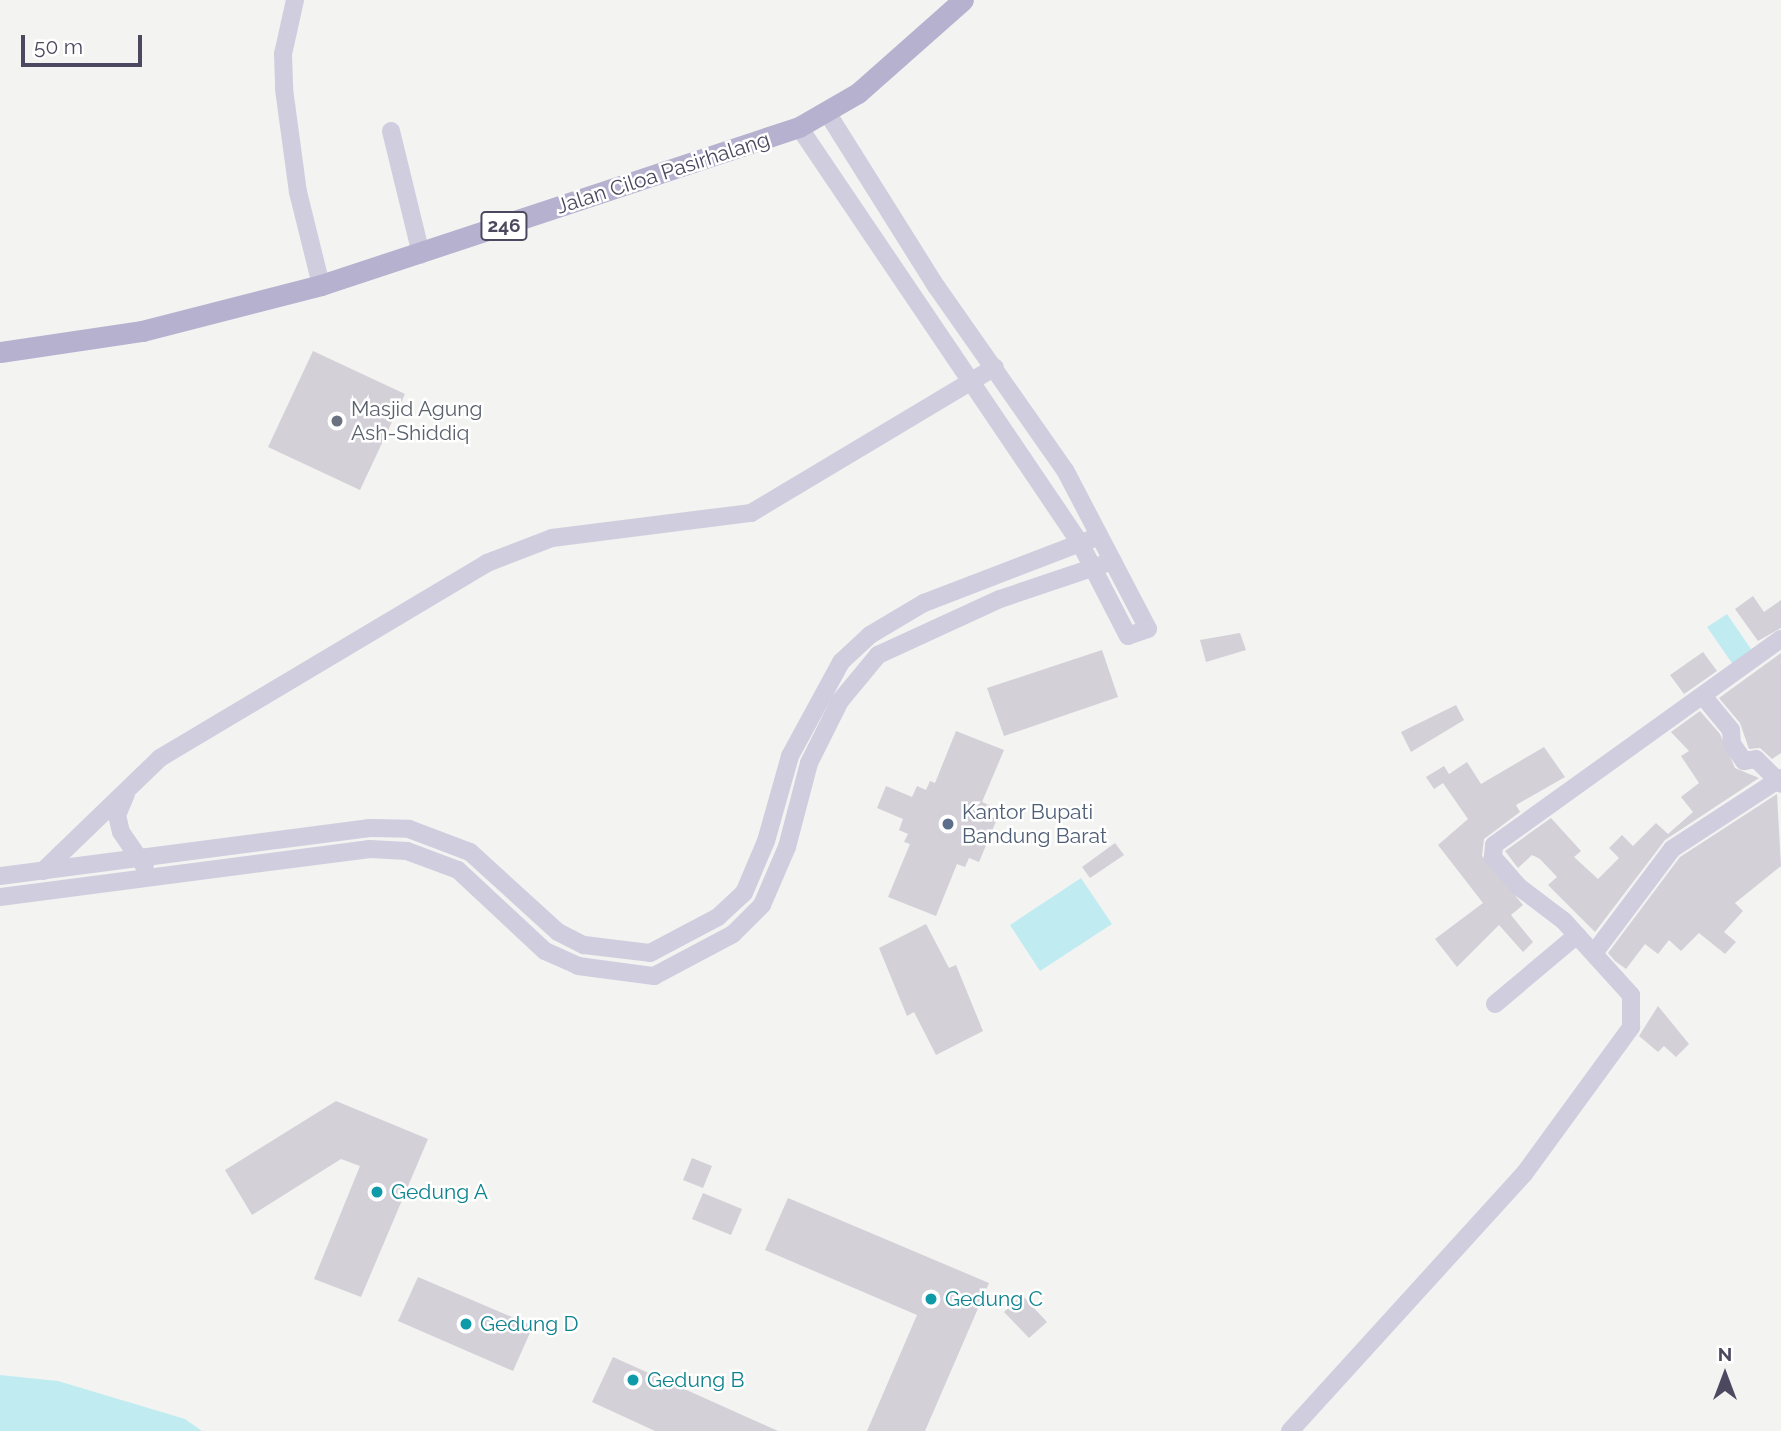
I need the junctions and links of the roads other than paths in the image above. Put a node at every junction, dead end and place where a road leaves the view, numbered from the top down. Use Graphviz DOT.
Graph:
graph roads {
  1 [pos="295,0"];
  2 [pos="963,0"];
  3 [pos="828,114"];
  4 [pos="799,127"];
  5 [pos="391,131"];
  6 [pos="421,254"];
  7 [pos="321,285"];
  8 [pos="0,352"];
  9 [pos="995,367"];
  10 [pos="973,379"];
  11 [pos="1098,537"];
  12 [pos="1080,543"];
  13 [pos="1113,561"];
  14 [pos="1092,568"];
  15 [pos="1781,639"];
  16 [pos="1703,696"];
  17 [pos="1780,781"];
  18 [pos="131,785"];
  19 [pos="143,858"];
  20 [pos="43,871"];
  21 [pos="0,876"];
  22 [pos="147,880"];
  23 [pos="0,897"];
  24 [pos="1577,935"];
  25 [pos="1594,953"];
  26 [pos="1495,1004"];
  27 [pos="1290,1431"];
  1 -- 7 [label="street"];
  2 -- 3 [label="main road, Jalan Ciloa Pasirhalang / 246"];
  3 -- 4 [label="main road, Jalan Ciloa Pasirhalang / 246"];
  3 -- 9 [label="street"];
  4 -- 6 [label="main road, Jalan Ciloa Pasirhalang / 246"];
  4 -- 10 [label="street"];
  5 -- 6 [label="street"];
  6 -- 7 [label="main road, Jalan Ciloa Pasirhalang / 246"];
  7 -- 8 [label="main road, Jalan Ciloa Pasirhalang / 246"];
  9 -- 10 [label="street"];
  9 -- 11 [label="street"];
  10 -- 12 [label="street"];
  10 -- 18 [label="street"];
  11 -- 12 [label="street"];
  11 -- 13 [label="street"];
  12 -- 14 [label="street"];
  12 -- 19 [label="street"];
  13 -- 14 [label="street"];
  13 -- 14 [label="street"];
  14 -- 22 [label="street"];
  15 -- 16 [label="street"];
  16 -- 17 [label="street"];
  16 -- 24 [label="street"];
  17 -- 25 [label="street"];
  18 -- 19 [label="street"];
  18 -- 20 [label="street"];
  19 -- 20 [label="street"];
  19 -- 22 [label="street"];
  20 -- 21 [label="street"];
  22 -- 23 [label="street"];
  24 -- 25 [label="street"];
  24 -- 26 [label="street"];
  25 -- 27 [label="street"];
}
